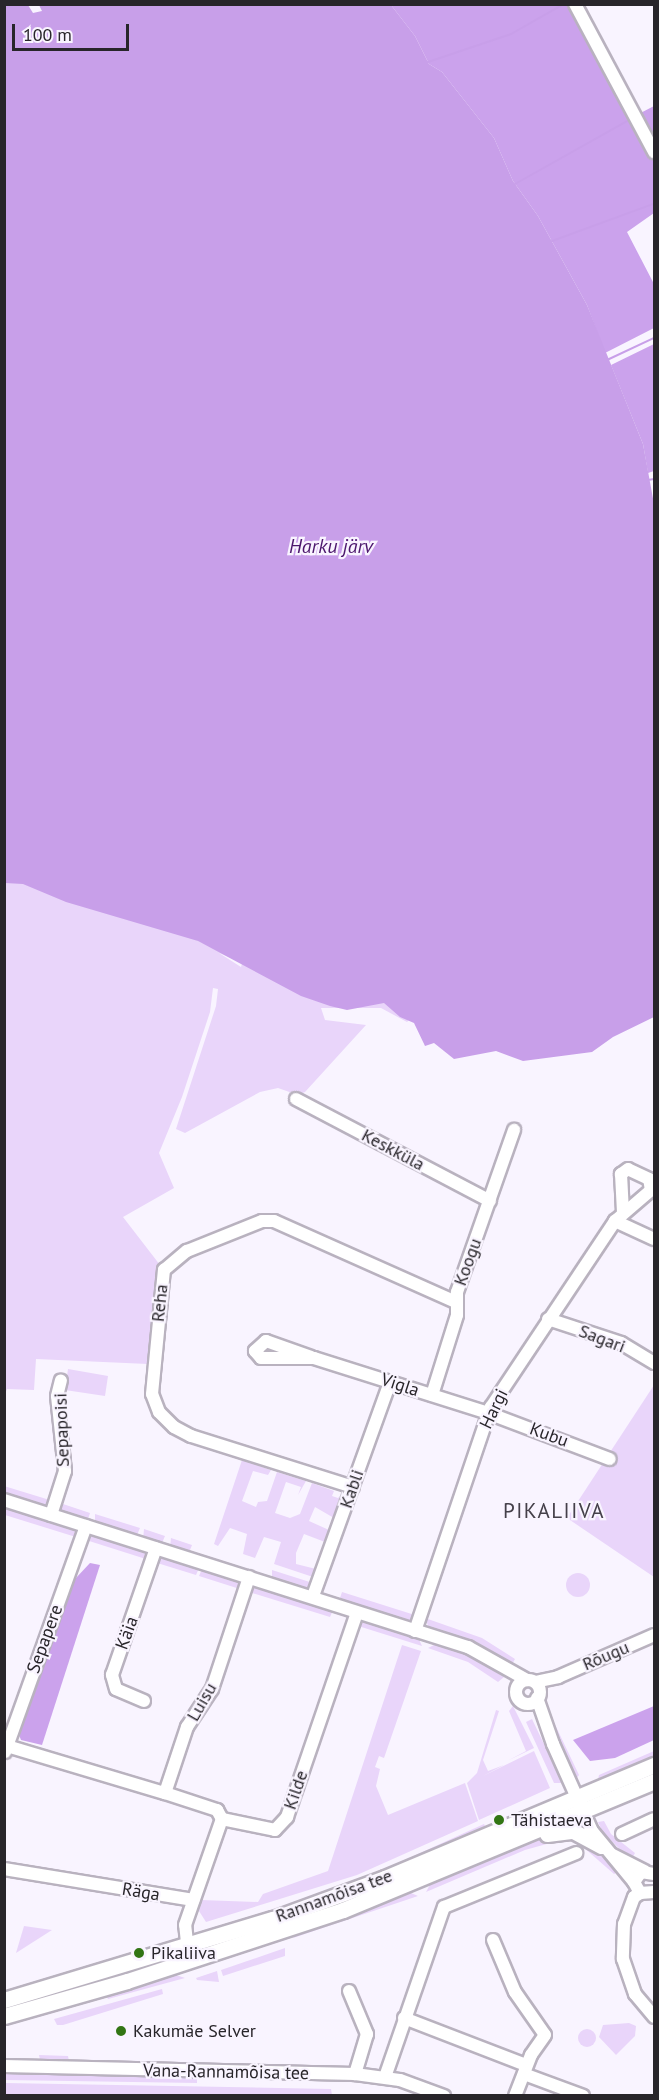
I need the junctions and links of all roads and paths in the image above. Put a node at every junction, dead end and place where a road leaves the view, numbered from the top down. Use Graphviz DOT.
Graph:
graph roads {
  1 [pos="578,5"];
  2 [pos="654,152"];
  3 [pos="296,1099"];
  4 [pos="514,1130"];
  5 [pos="490,1201"];
  6 [pos="654,1239"];
  7 [pos="456,1302"];
  8 [pos="548,1319"];
  9 [pos="311,1357"];
  10 [pos="654,1363"];
  11 [pos="61,1380"];
  12 [pos="390,1382"];
  13 [pos="432,1395"];
  14 [pos="489,1413"];
  15 [pos="610,1459"];
  16 [pos="353,1487"];
  17 [pos="4,1500"];
  18 [pos="51,1515"];
  19 [pos="86,1526"];
  20 [pos="156,1548"];
  21 [pos="249,1577"];
  22 [pos="313,1596"];
  23 [pos="357,1612"];
  24 [pos="415,1630"];
  25 [pos="654,1635"];
  26 [pos="486,1657"];
  27 [pos="535,1688"];
  28 [pos="516,1689"];
  29 [pos="144,1701"];
  30 [pos="524,1703"];
  31 [pos="553,1744"];
  32 [pos="6,1749"];
  33 [pos="654,1765"];
  34 [pos="654,1781"];
  35 [pos="165,1793"];
  36 [pos="580,1804"];
  37 [pos="222,1819"];
  38 [pos="654,1819"];
  39 [pos="622,1834"];
  40 [pos="521,1838"];
  41 [pos="605,1850"];
  42 [pos="576,1852"];
  43 [pos="4,1869"];
  44 [pos="650,1872"];
  45 [pos="634,1881"];
  46 [pos="649,1895"];
  47 [pos="193,1900"];
  48 [pos="493,1940"];
  49 [pos="188,1954"];
  50 [pos="349,1990"];
  51 [pos="4,2000"];
  52 [pos="4,2016"];
  53 [pos="654,2017"];
  54 [pos="404,2018"];
  55 [pos="4,2066"];
  56 [pos="525,2070"];
  57 [pos="355,2074"];
  58 [pos="385,2077"];
  59 [pos="425,2092"];
  60 [pos="444,2096"];
  61 [pos="515,2096"];
  62 [pos="583,2096"];
  1 -- 2 [label="street"];
  3 -- 5 [label="street, Keskküla"];
  4 -- 5 [label="street, Koogu"];
  5 -- 7 [label="street, Koogu"];
  6 -- 8 [label="street, Hargi"];
  7 -- 13 [label="street, Koogu"];
  7 -- 16 [label="street, Reha"];
  8 -- 10 [label="street, Sagari"];
  8 -- 14 [label="street, Hargi"];
  9 -- 12 [label="street, Vigla"];
  11 -- 18 [label="street, Sepapoisi"];
  12 -- 13 [label="street, Vigla"];
  12 -- 16 [label="street, Kabli"];
  13 -- 14 [label="street, Vigla"];
  14 -- 15 [label="street, Kubu"];
  14 -- 24 [label="street, Hargi"];
  16 -- 22 [label="street, Kabli"];
  17 -- 18 [label="street"];
  18 -- 19 [label="street"];
  19 -- 20 [label="street"];
  19 -- 32 [label="street, Sepapere"];
  20 -- 21 [label="street"];
  20 -- 29 [label="street, Käia"];
  21 -- 22 [label="street"];
  21 -- 35 [label="street, Luisu"];
  22 -- 23 [label="street"];
  23 -- 24 [label="street"];
  23 -- 37 [label="street, Kilde"];
  24 -- 26 [label="street"];
  25 -- 27 [label="street, Rõugu"];
  26 -- 27 [label="street"];
  26 -- 28 [label="street"];
  27 -- 28 [label="street"];
  27 -- 30 [label="street"];
  27 -- 31 [label="street"];
  28 -- 30 [label="street"];
  30 -- 31 [label="street"];
  31 -- 36 [label="street"];
  32 -- 35 [label="street, Kilde"];
  33 -- 36 [label="main road, Rannamõisa tee"];
  34 -- 36 [label="main road, Rannamõisa tee"];
  35 -- 37 [label="street, Kilde"];
  36 -- 40 [label="main road, Rannamõisa tee"];
  36 -- 41 [label="street"];
  36 -- 49 [label="main road, Rannamõisa tee"];
  37 -- 47 [label="street"];
  38 -- 39 [label="street"];
  40 -- 41 [label="main road"];
  40 -- 49 [label="main road, Rannamõisa tee"];
  41 -- 44 [label="street"];
  41 -- 45 [label="street"];
  42 -- 54 [label="street"];
  43 -- 47 [label="street, Räga"];
  44 -- 45 [label="street"];
  45 -- 46 [label="street"];
  46 -- 53 [label="street"];
  47 -- 49 [label="street"];
  48 -- 56 [label="street"];
  49 -- 51 [label="main road, Rannamõisa tee"];
  49 -- 52 [label="main road, Rannamõisa tee"];
  50 -- 57 [label="street"];
  54 -- 56 [label="street"];
  54 -- 58 [label="street"];
  55 -- 57 [label="street, Vana-Rannamõisa tee"];
  56 -- 61 [label="street"];
  56 -- 62 [label="street"];
  57 -- 58 [label="street, Vana-Rannamõisa tee"];
  58 -- 59 [label="street, Vana-Rannamõisa tee"];
  59 -- 60 [label="street, Vana-Rannamõisa tee"];
}
